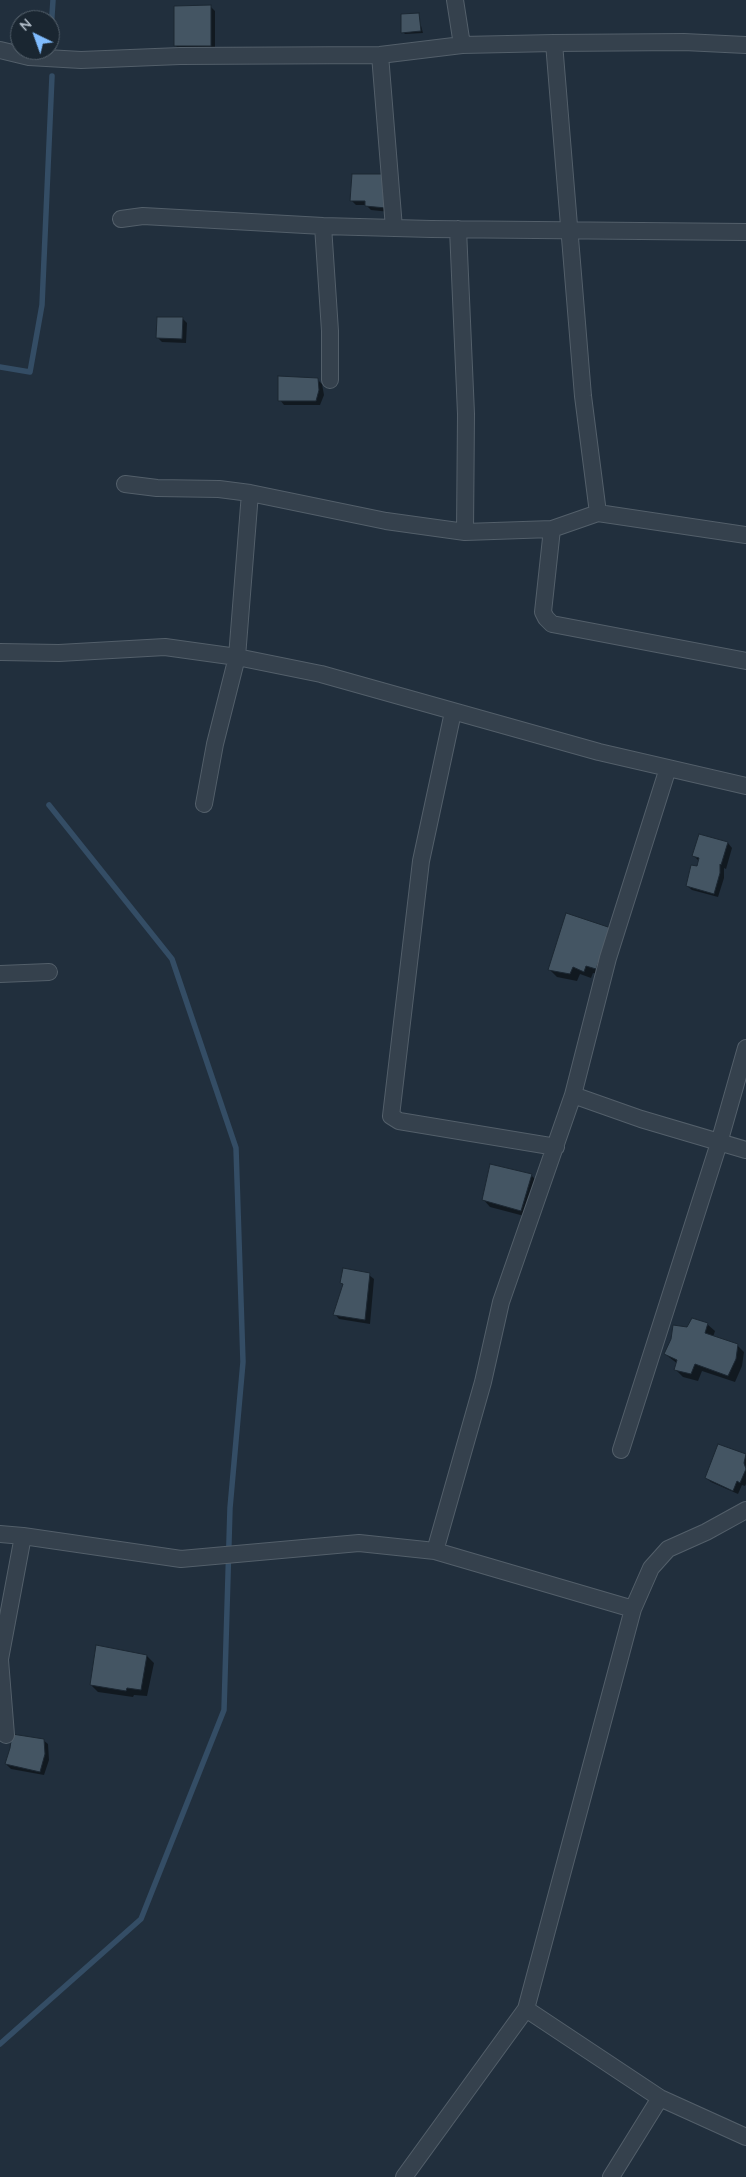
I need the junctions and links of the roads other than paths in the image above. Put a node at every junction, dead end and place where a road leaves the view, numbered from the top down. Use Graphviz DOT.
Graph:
graph roads {
  1 [pos="455,0"];
  2 [pos="554,43"];
  3 [pos="462,45"];
  4 [pos="746,45"];
  5 [pos="0,50"];
  6 [pos="380,55"];
  7 [pos="121,218"];
  8 [pos="322,226"];
  9 [pos="394,228"];
  10 [pos="458,230"];
  11 [pos="570,231"];
  12 [pos="746,232"];
  13 [pos="330,380"];
  14 [pos="125,484"];
  15 [pos="250,493"];
  16 [pos="598,513"];
  17 [pos="552,529"];
  18 [pos="465,532"];
  19 [pos="746,535"];
  20 [pos="0,652"];
  21 [pos="238,657"];
  22 [pos="746,661"];
  23 [pos="453,712"];
  24 [pos="668,768"];
  25 [pos="746,786"];
  26 [pos="204,804"];
  27 [pos="49,972"];
  28 [pos="0,974"];
  29 [pos="746,1048"];
  30 [pos="573,1095"];
  31 [pos="719,1143"];
  32 [pos="556,1147"];
  33 [pos="746,1150"];
  34 [pos="621,1450"];
  35 [pos="746,1510"];
  36 [pos="0,1534"];
  37 [pos="23,1536"];
  38 [pos="435,1550"];
  39 [pos="633,1609"];
  40 [pos="0,1659"];
  41 [pos="6,1735"];
  42 [pos="526,2009"];
  43 [pos="660,2098"];
  44 [pos="746,2138"];
  45 [pos="404,2177"];
  46 [pos="611,2177"];
  1 -- 3 [label="street"];
  2 -- 3 [label="street"];
  2 -- 4 [label="street"];
  2 -- 11 [label="street"];
  3 -- 6 [label="street"];
  5 -- 6 [label="street"];
  6 -- 9 [label="street"];
  7 -- 8 [label="street"];
  8 -- 9 [label="street"];
  8 -- 13 [label="street"];
  9 -- 10 [label="street"];
  10 -- 11 [label="street"];
  10 -- 18 [label="street"];
  11 -- 12 [label="street"];
  11 -- 16 [label="street"];
  14 -- 15 [label="street"];
  15 -- 18 [label="street"];
  15 -- 21 [label="street"];
  16 -- 17 [label="street"];
  16 -- 19 [label="street"];
  17 -- 18 [label="street"];
  17 -- 22 [label="street"];
  20 -- 21 [label="street"];
  21 -- 23 [label="street"];
  21 -- 26 [label="street"];
  23 -- 24 [label="street"];
  23 -- 32 [label="street"];
  24 -- 25 [label="street"];
  24 -- 30 [label="street"];
  27 -- 28 [label="street"];
  29 -- 31 [label="street"];
  30 -- 31 [label="street"];
  30 -- 32 [label="street"];
  31 -- 33 [label="street"];
  31 -- 34 [label="street"];
  32 -- 38 [label="street"];
  35 -- 39 [label="street"];
  36 -- 37 [label="street"];
  37 -- 38 [label="street"];
  37 -- 40 [label="street"];
  38 -- 39 [label="street"];
  39 -- 42 [label="street"];
  40 -- 41 [label="street"];
  42 -- 43 [label="street"];
  42 -- 45 [label="street"];
  43 -- 44 [label="street"];
  43 -- 46 [label="street"];
}
